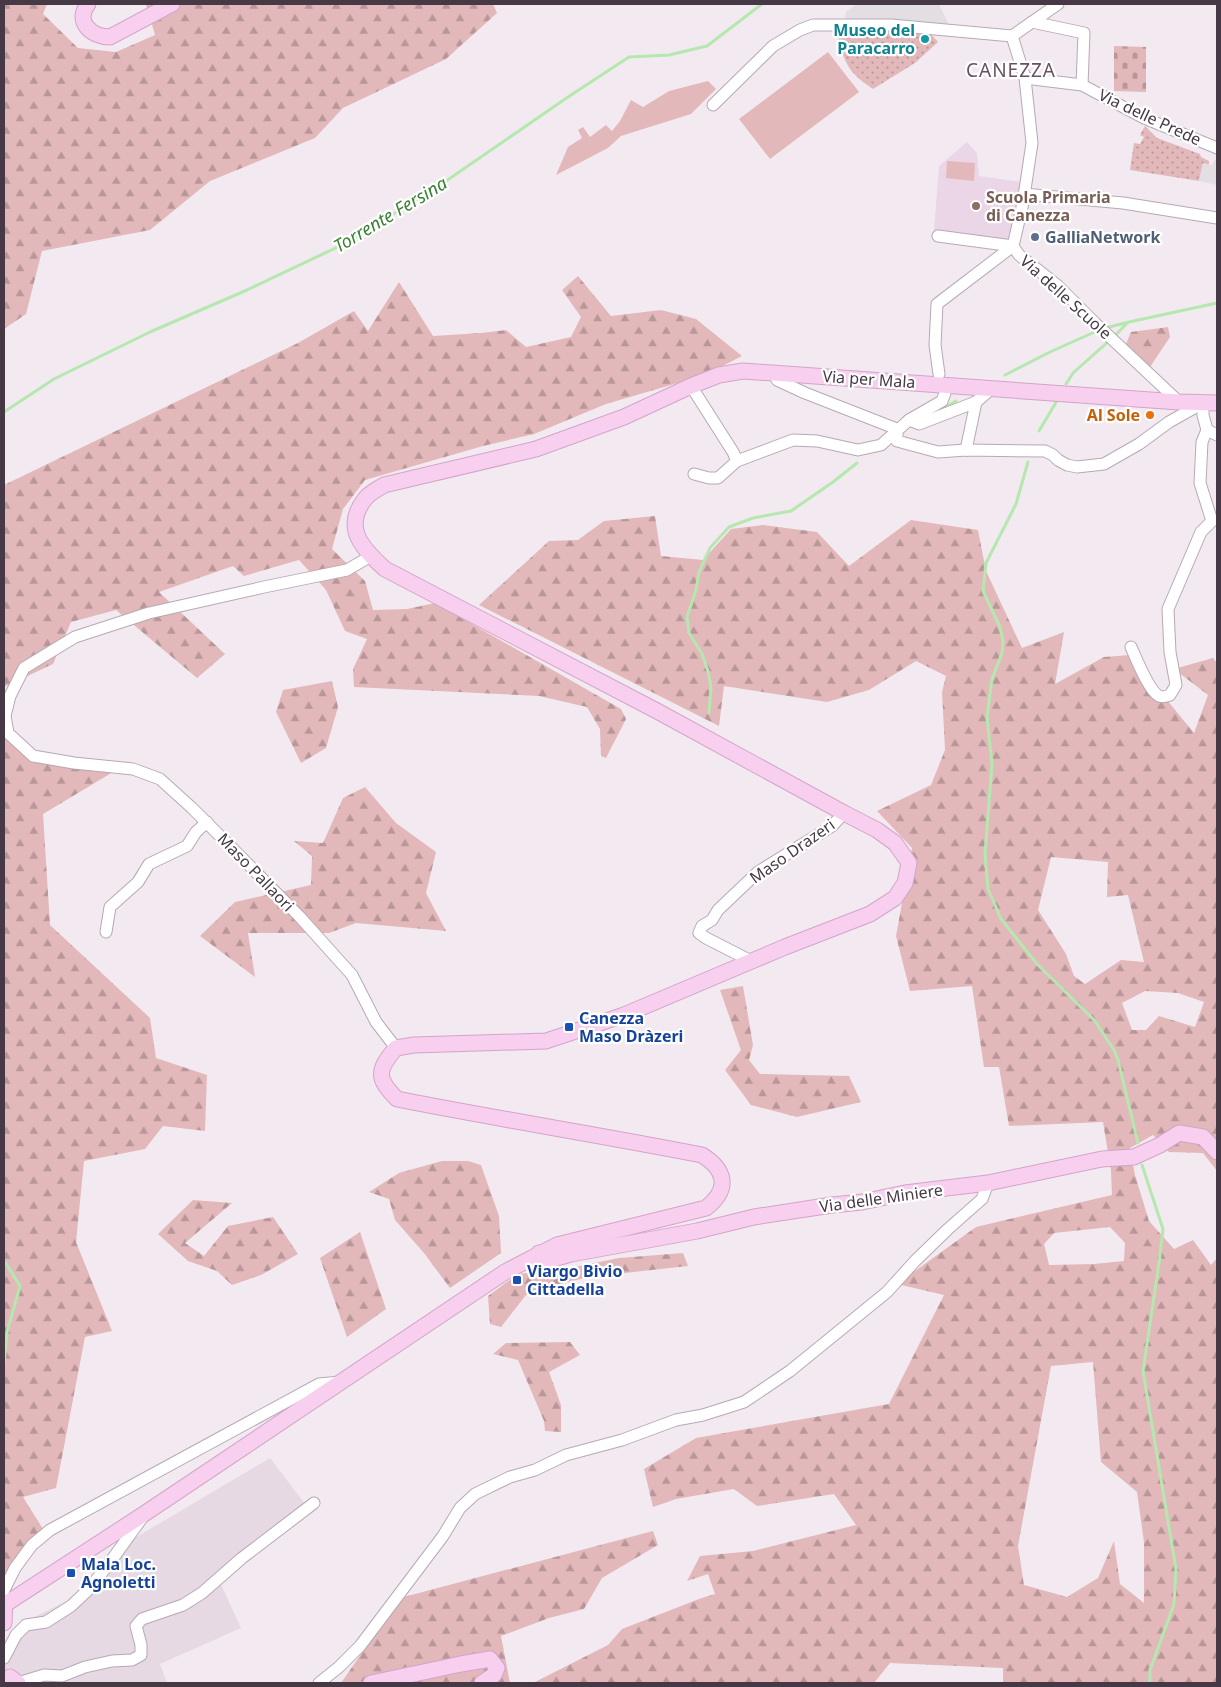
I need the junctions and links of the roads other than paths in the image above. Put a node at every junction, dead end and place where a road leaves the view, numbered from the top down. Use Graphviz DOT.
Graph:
graph roads {
  1 [pos="88,4"];
  2 [pos="172,4"];
  3 [pos="1058,4"];
  4 [pos="1032,22"];
  5 [pos="1012,36"];
  6 [pos="1025,78"];
  7 [pos="1082,84"];
  8 [pos="713,105"];
  9 [pos="1217,148"];
  10 [pos="1024,194"];
  11 [pos="1217,218"];
  12 [pos="938,236"];
  13 [pos="1013,246"];
  14 [pos="775,374"];
  15 [pos="939,374"];
  16 [pos="691,386"];
  17 [pos="992,388"];
  18 [pos="945,393"];
  19 [pos="976,402"];
  20 [pos="1180,402"];
  21 [pos="1210,403"];
  22 [pos="909,420"];
  23 [pos="897,429"];
  24 [pos="1212,432"];
  25 [pos="966,450"];
  26 [pos="737,461"];
  27 [pos="694,474"];
  28 [pos="1214,522"];
  29 [pos="371,556"];
  30 [pos="1131,647"];
  31 [pos="844,813"];
  32 [pos="207,822"];
  33 [pos="106,932"];
  34 [pos="751,961"];
  35 [pos="396,1048"];
  36 [pos="1217,1152"];
  37 [pos="988,1183"];
  38 [pos="539,1253"];
  39 [pos="341,1382"];
  40 [pos="314,1503"];
  41 [pos="144,1514"];
  42 [pos="4,1600"];
  43 [pos="4,1623"];
  44 [pos="4,1658"];
  45 [pos="4,1682"];
  46 [pos="18,1683"];
  47 [pos="319,1683"];
  48 [pos="371,1683"];
  49 [pos="482,1683"];
  1 -- 2 [label="main road"];
  3 -- 4 [label="street"];
  4 -- 5 [label="street"];
  4 -- 7 [label="street"];
  5 -- 6 [label="street, Via delle Scuole"];
  5 -- 8 [label="street"];
  6 -- 7 [label="street"];
  6 -- 10 [label="street, Via delle Scuole"];
  7 -- 9 [label="street, Via delle Prede"];
  10 -- 11 [label="street"];
  10 -- 13 [label="street, Via delle Scuole"];
  12 -- 13 [label="street"];
  13 -- 15 [label="street"];
  13 -- 20 [label="street, Via delle Scuole"];
  14 -- 16 [label="main road, Via per Mala"];
  14 -- 17 [label="main road, Via per Mala"];
  14 -- 23 [label="street"];
  16 -- 26 [label="street"];
  16 -- 29 [label="main road, Via per Mala"];
  17 -- 19 [label="street"];
  17 -- 20 [label="main road, Via per Mala"];
  18 -- 22 [label="street"];
  19 -- 22 [label="street"];
  19 -- 25 [label="street"];
  20 -- 21 [label="main road, Via per Mala"];
  21 -- 24 [label="street"];
  21 -- 25 [label="street"];
  22 -- 23 [label="street"];
  23 -- 25 [label="street"];
  23 -- 26 [label="street"];
  24 -- 28 [label="street"];
  26 -- 27 [label="street"];
  28 -- 30 [label="street"];
  29 -- 31 [label="main road, Via per Mala"];
  29 -- 32 [label="street"];
  31 -- 34 [label="street, Maso Drazeri"];
  31 -- 34 [label="main road, Via per Mala"];
  32 -- 33 [label="street, Maso Pallaori"];
  32 -- 35 [label="street, Maso Pallaori"];
  34 -- 35 [label="main road, Via per Mala"];
  35 -- 38 [label="main road"];
  36 -- 37 [label="main road, Via delle Miniere"];
  37 -- 38 [label="main road, Via delle Miniere"];
  37 -- 47 [label="street"];
  38 -- 39 [label="main road"];
  39 -- 41 [label="main road"];
  39 -- 42 [label="street"];
  40 -- 46 [label="street"];
  41 -- 42 [label="main road"];
  41 -- 44 [label="street"];
  42 -- 43 [label="main road"];
  45 -- 46 [label="main road"];
  48 -- 49 [label="main road"];
}
